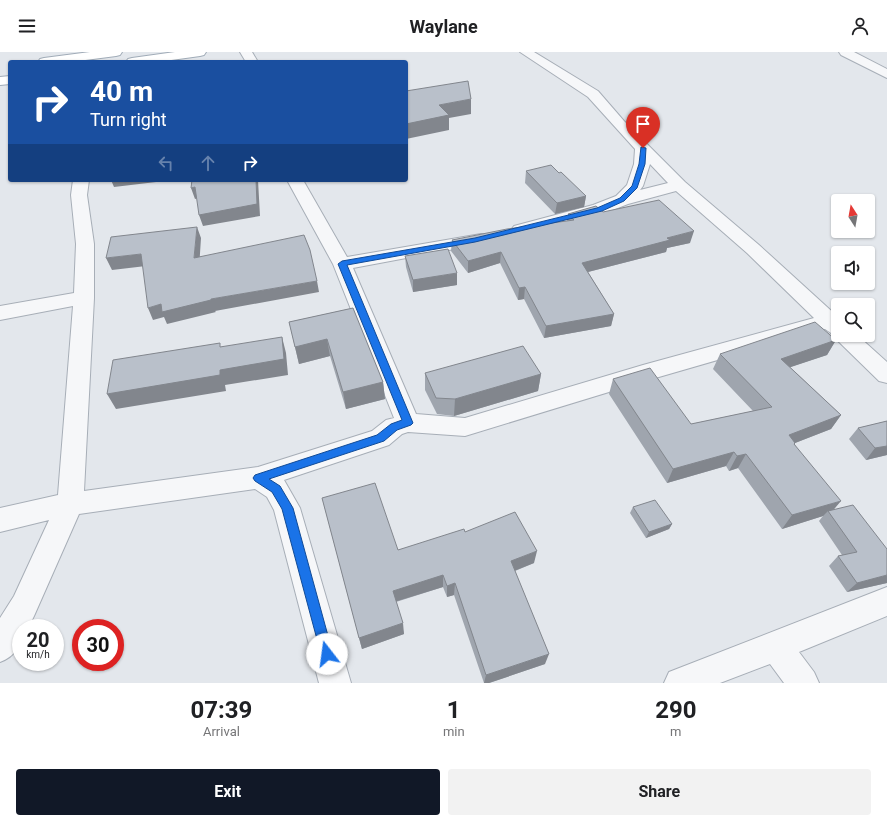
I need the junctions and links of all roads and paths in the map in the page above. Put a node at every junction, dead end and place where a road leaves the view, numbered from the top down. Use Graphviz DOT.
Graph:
graph roads {
  1 [pos="116,52"];
  2 [pos="200,52"];
  3 [pos="526,52"];
  4 [pos="845,52"];
  5 [pos="58,60"];
  6 [pos="146,60"];
  7 [pos="887,74"];
  8 [pos="643,148"];
  9 [pos="80,182"];
  10 [pos="296,182"];
  11 [pos="679,185"];
  12 [pos="622,200"];
  13 [pos="342,264"];
  14 [pos="84,298"];
  15 [pos="0,313"];
  16 [pos="831,322"];
  17 [pos="831,329"];
  18 [pos="852,342"];
  19 [pos="887,375"];
  20 [pos="408,423"];
  21 [pos="258,478"];
  22 [pos="70,504"];
  23 [pos="0,520"];
  24 [pos="887,601"];
  25 [pos="776,646"];
  26 [pos="0,647"];
  27 [pos="335,683"];
  28 [pos="680,683"];
  29 [pos="803,683"];
  1 -- 5 [label="main road"];
  2 -- 6 [label="main road"];
  3 -- 8 [label="street"];
  4 -- 7 [label="street"];
  8 -- 11 [label="street"];
  8 -- 12 [label="street"];
  9 -- 14 [label="street"];
  10 -- 13 [label="street"];
  11 -- 12 [label="street"];
  11 -- 16 [label="street"];
  12 -- 13 [label="street"];
  13 -- 20 [label="street"];
  14 -- 15 [label="street"];
  14 -- 22 [label="street"];
  17 -- 20 [label="street"];
  18 -- 19 [label="street"];
  20 -- 21 [label="street"];
  21 -- 22 [label="street"];
  21 -- 27 [label="street"];
  22 -- 23 [label="street"];
  22 -- 26 [label="street"];
  24 -- 25 [label="street"];
  25 -- 28 [label="street"];
  25 -- 29 [label="street"];
}
